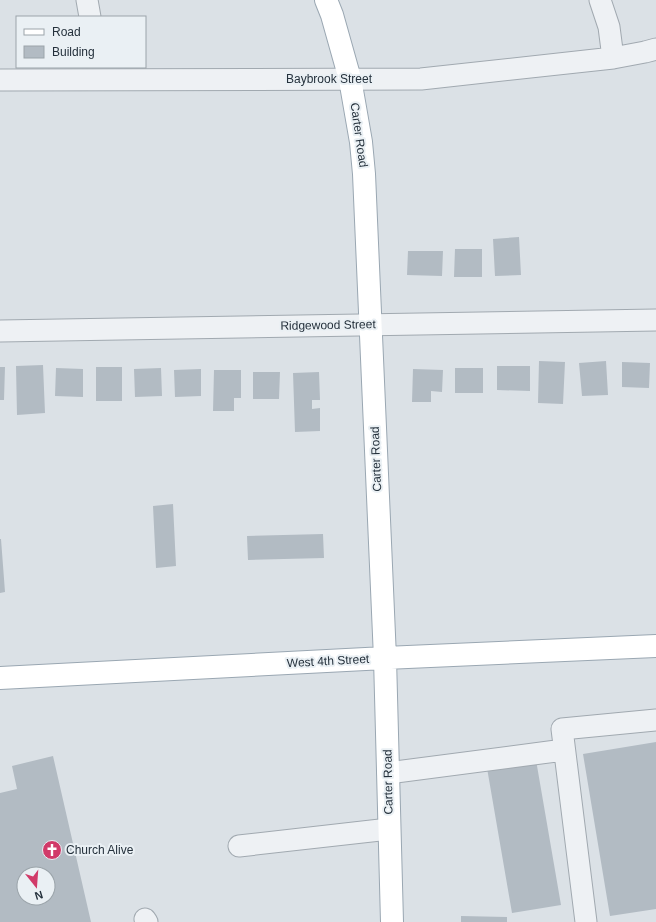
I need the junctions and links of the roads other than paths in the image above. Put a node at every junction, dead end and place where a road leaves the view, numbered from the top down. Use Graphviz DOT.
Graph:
graph roads {
  1 [pos="87,0"];
  2 [pos="326,0"];
  3 [pos="600,0"];
  4 [pos="90,16"];
  5 [pos="656,49"];
  6 [pos="613,58"];
  7 [pos="93,73"];
  8 [pos="350,79"];
  9 [pos="0,80"];
  10 [pos="656,320"];
  11 [pos="371,325"];
  12 [pos="0,331"];
  13 [pos="656,646"];
  14 [pos="385,658"];
  15 [pos="0,678"];
  16 [pos="656,720"];
  17 [pos="564,750"];
  18 [pos="388,773"];
  19 [pos="389,828"];
  20 [pos="239,846"];
  21 [pos="392,922"];
  22 [pos="586,922"];
  1 -- 4 [label="street"];
  2 -- 8 [label="main road, Carter Road"];
  3 -- 6 [label="street"];
  5 -- 6 [label="street, Baybrook Street"];
  6 -- 8 [label="street, Baybrook Street"];
  7 -- 8 [label="street, Baybrook Street"];
  7 -- 9 [label="street, Baybrook Street"];
  8 -- 11 [label="main road, Carter Road"];
  10 -- 11 [label="street, Ridgewood Street"];
  11 -- 12 [label="street, Ridgewood Street"];
  11 -- 14 [label="main road, Carter Road"];
  13 -- 14 [label="main road, West 4th Street"];
  14 -- 15 [label="main road, West 4th Street"];
  14 -- 18 [label="main road, Carter Road"];
  16 -- 17 [label="street"];
  17 -- 18 [label="street"];
  17 -- 22 [label="street"];
  18 -- 19 [label="main road, Carter Road"];
  19 -- 20 [label="street"];
  19 -- 21 [label="main road, Carter Road"];
}
